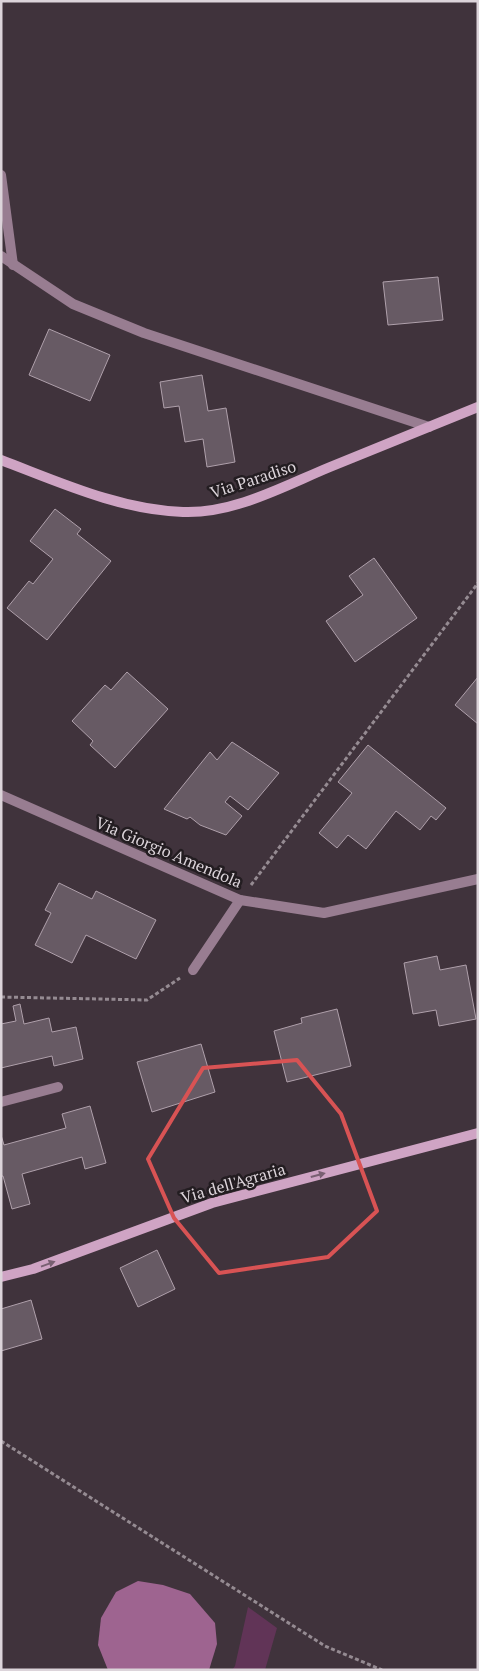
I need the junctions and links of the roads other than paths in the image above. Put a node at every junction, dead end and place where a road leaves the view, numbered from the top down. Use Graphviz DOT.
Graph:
graph roads {
  1 [pos="1,174"];
  2 [pos="1,256"];
  3 [pos="13,265"];
  4 [pos="478,407"];
  5 [pos="429,427"];
  6 [pos="1,460"];
  7 [pos="1,795"];
  8 [pos="478,879"];
  9 [pos="240,900"];
  10 [pos="193,970"];
  11 [pos="58,1087"];
  12 [pos="1,1102"];
  13 [pos="478,1133"];
  14 [pos="1,1277"];
  1 -- 3 [label="street"];
  2 -- 3 [label="street"];
  3 -- 5 [label="street"];
  4 -- 5 [label="main road, Via Paradiso"];
  5 -- 6 [label="main road, Via Paradiso"];
  7 -- 9 [label="street, Via Giorgio Amendola"];
  8 -- 9 [label="street, Via Giorgio Amendola"];
  9 -- 10 [label="street"];
  11 -- 12 [label="street"];
  14 -- 13 [label="main road, Via dell'Agraria, one-way"];
}
